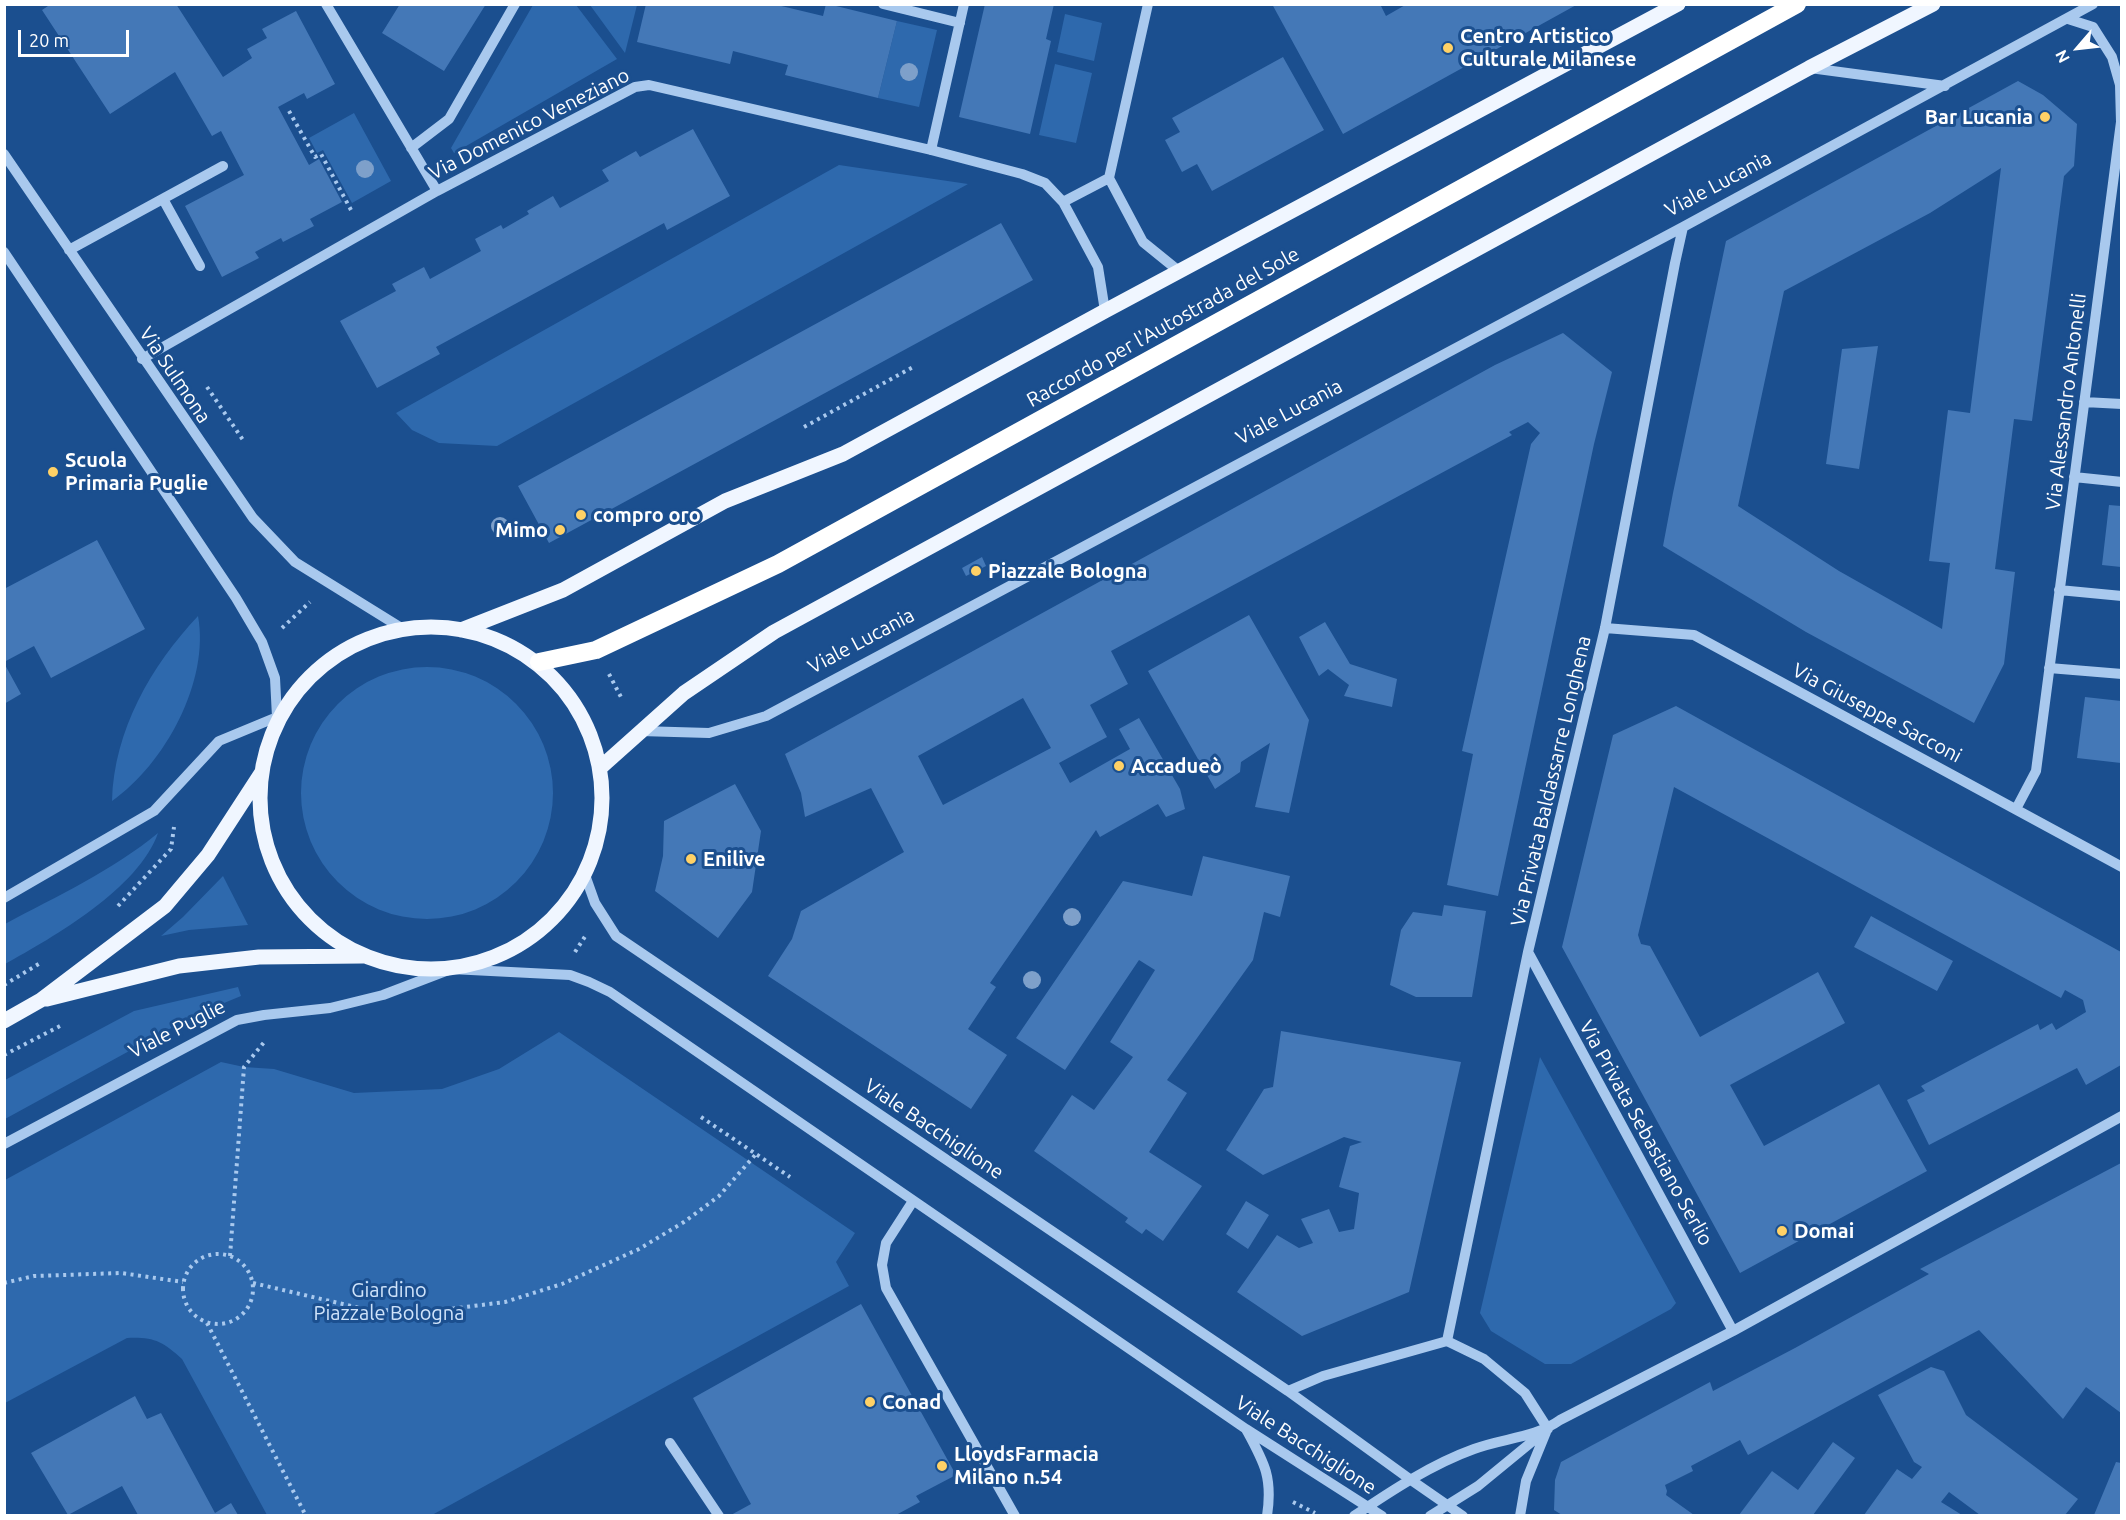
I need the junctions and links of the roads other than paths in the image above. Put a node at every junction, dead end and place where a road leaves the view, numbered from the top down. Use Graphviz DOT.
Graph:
graph roads {
  1 [pos="326,4"];
  2 [pos="514,4"];
  3 [pos="883,4"];
  4 [pos="964,4"];
  5 [pos="1148,4"];
  6 [pos="1678,4"];
  7 [pos="1797,4"];
  8 [pos="1933,4"];
  9 [pos="2093,4"];
  10 [pos="2068,18"];
  11 [pos="960,23"];
  12 [pos="1809,68"];
  13 [pos="1945,86"];
  14 [pos="411,148"];
  15 [pos="931,150"];
  16 [pos="4,154"];
  17 [pos="223,166"];
  18 [pos="1109,178"];
  19 [pos="437,191"];
  20 [pos="163,199"];
  21 [pos="1063,202"];
  22 [pos="1683,227"];
  23 [pos="69,250"];
  24 [pos="4,252"];
  25 [pos="200,266"];
  26 [pos="1180,272"];
  27 [pos="1105,311"];
  28 [pos="142,359"];
  29 [pos="2084,402"];
  30 [pos="2121,404"];
  31 [pos="2074,477"];
  32 [pos="2121,482"];
  33 [pos="2059,590"];
  34 [pos="2121,596"];
  35 [pos="1605,628"];
  36 [pos="403,629"];
  37 [pos="461,630"];
  38 [pos="539,662"];
  39 [pos="2049,668"];
  40 [pos="2121,674"];
  41 [pos="277,717"];
  42 [pos="640,731"];
  43 [pos="600,768"];
  44 [pos="262,772"];
  45 [pos="2016,809"];
  46 [pos="2121,867"];
  47 [pos="585,875"];
  48 [pos="4,898"];
  49 [pos="1528,952"];
  50 [pos="363,956"];
  51 [pos="452,969"];
  52 [pos="41,1000"];
  53 [pos="4,1021"];
  54 [pos="2121,1116"];
  55 [pos="4,1144"];
  56 [pos="913,1201"];
  57 [pos="1733,1331"];
  58 [pos="1447,1341"];
  59 [pos="1288,1391"];
  60 [pos="1246,1429"];
  61 [pos="1548,1429"];
  62 [pos="670,1443"];
  63 [pos="1411,1480"];
  64 [pos="1447,1505"];
  65 [pos="1368,1506"];
  66 [pos="719,1515"];
  67 [pos="1015,1515"];
  68 [pos="1267,1515"];
  69 [pos="1354,1515"];
  70 [pos="1382,1515"];
  71 [pos="1430,1515"];
  72 [pos="1463,1515"];
  73 [pos="1520,1515"];
  1 -- 14 [label="street"];
  2 -- 14 [label="street, Via Domenico Veneziano"];
  3 -- 11 [label="street"];
  4 -- 11 [label="street"];
  5 -- 18 [label="street"];
  6 -- 26 [label="main road"];
  7 -- 38 [label="highway, Raccordo per l'Autostrada del Sole"];
  8 -- 12 [label="main road"];
  9 -- 10 [label="street, Viale Lucania"];
  10 -- 13 [label="street, Viale Lucania"];
  10 -- 29 [label="street, Via Alessandro Antonelli"];
  11 -- 15 [label="street"];
  12 -- 13 [label="street"];
  12 -- 42 [label="main road"];
  13 -- 22 [label="street, Viale Lucania"];
  14 -- 19 [label="street"];
  15 -- 19 [label="street, Via Domenico Veneziano"];
  15 -- 21 [label="street, Via Domenico Veneziano"];
  16 -- 23 [label="street, Via Sulmona"];
  17 -- 20 [label="street"];
  18 -- 21 [label="street"];
  18 -- 26 [label="street"];
  19 -- 28 [label="street, Via Domenico Veneziano"];
  20 -- 23 [label="street"];
  20 -- 25 [label="street"];
  21 -- 27 [label="street, Via Domenico Veneziano"];
  22 -- 35 [label="street, Via Privata Baldassarre Longhena"];
  22 -- 42 [label="street, Viale Lucania"];
  23 -- 28 [label="street, Via Sulmona"];
  24 -- 41 [label="street"];
  26 -- 27 [label="main road"];
  27 -- 37 [label="main road"];
  28 -- 36 [label="street, Via Sulmona"];
  29 -- 30 [label="street"];
  29 -- 31 [label="street, Via Alessandro Antonelli"];
  31 -- 32 [label="street"];
  31 -- 33 [label="street, Via Alessandro Antonelli"];
  33 -- 34 [label="street"];
  33 -- 39 [label="street, Via Alessandro Antonelli"];
  35 -- 45 [label="street, Via Giuseppe Sacconi"];
  35 -- 49 [label="street, Via Privata Baldassarre Longhena"];
  36 -- 37 [label="main road"];
  36 -- 41 [label="main road"];
  37 -- 38 [label="main road"];
  38 -- 43 [label="main road"];
  39 -- 40 [label="street"];
  39 -- 45 [label="street, Via Alessandro Antonelli"];
  41 -- 44 [label="main road"];
  41 -- 48 [label="street"];
  42 -- 43 [label="main road"];
  43 -- 47 [label="main road"];
  44 -- 50 [label="main road"];
  44 -- 52 [label="main road"];
  45 -- 46 [label="street, Via Giuseppe Sacconi"];
  47 -- 51 [label="main road"];
  47 -- 59 [label="street, Viale Bacchiglione"];
  49 -- 57 [label="street, Via Privata Sebastiano Serlio"];
  49 -- 58 [label="street, Via Privata Baldassarre Longhena"];
  50 -- 51 [label="main road"];
  50 -- 52 [label="main road"];
  51 -- 55 [label="street, Viale Puglie"];
  51 -- 56 [label="street, Viale Bacchiglione"];
  52 -- 53 [label="main road"];
  54 -- 57 [label="street"];
  56 -- 60 [label="street, Viale Bacchiglione"];
  56 -- 67 [label="street"];
  57 -- 61 [label="street"];
  58 -- 59 [label="street, Viale Bacchiglione"];
  58 -- 61 [label="street"];
  59 -- 63 [label="street, Viale Bacchiglione"];
  60 -- 65 [label="street, Viale Bacchiglione"];
  60 -- 68 [label="street"];
  61 -- 63 [label="street"];
  61 -- 64 [label="street"];
  61 -- 73 [label="street"];
  62 -- 66 [label="street"];
  63 -- 64 [label="street, Viale Bacchiglione"];
  63 -- 65 [label="street"];
  64 -- 71 [label="street"];
  64 -- 72 [label="street, Viale Bacchiglione"];
  65 -- 69 [label="street"];
  65 -- 70 [label="street, Viale Bacchiglione"];
}
